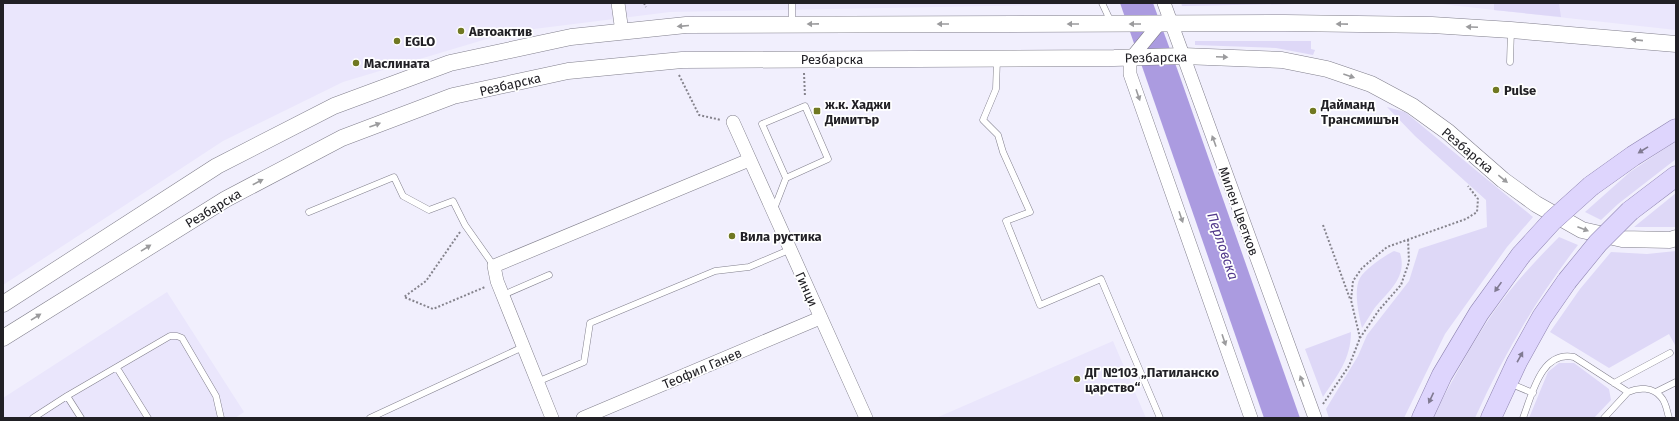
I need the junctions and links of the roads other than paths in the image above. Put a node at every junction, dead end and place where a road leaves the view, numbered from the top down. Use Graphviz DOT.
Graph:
graph roads {
  1 [pos="618,3"];
  2 [pos="792,3"];
  3 [pos="1102,3"];
  4 [pos="1164,3"];
  5 [pos="792,24"];
  6 [pos="1112,24"];
  7 [pos="1166,24"];
  8 [pos="1511,30"];
  9 [pos="622,32"];
  10 [pos="1676,44"];
  11 [pos="1183,56"];
  12 [pos="1132,57"];
  13 [pos="996,58"];
  14 [pos="1510,62"];
  15 [pos="732,122"];
  16 [pos="1676,129"];
  17 [pos="749,160"];
  18 [pos="1676,176"];
  19 [pos="786,178"];
  20 [pos="773,211"];
  21 [pos="309,212"];
  22 [pos="1676,238"];
  23 [pos="789,250"];
  24 [pos="494,266"];
  25 [pos="549,275"];
  26 [pos="503,295"];
  27 [pos="3,304"];
  28 [pos="820,318"];
  29 [pos="3,338"];
  30 [pos="523,347"];
  31 [pos="1670,353"];
  32 [pos="117,368"];
  33 [pos="537,382"];
  34 [pos="1508,382"];
  35 [pos="1676,382"];
  36 [pos="1614,383"];
  37 [pos="1628,392"];
  38 [pos="1656,392"];
  39 [pos="1532,393"];
  40 [pos="67,396"];
  41 [pos="1315,417"];
  42 [pos="33,418"];
  43 [pos="81,418"];
  44 [pos="148,418"];
  45 [pos="221,418"];
  46 [pos="370,418"];
  47 [pos="552,418"];
  48 [pos="583,418"];
  49 [pos="866,418"];
  50 [pos="1160,418"];
  51 [pos="1251,418"];
  52 [pos="1422,418"];
  53 [pos="1491,418"];
  54 [pos="1522,418"];
  55 [pos="1604,418"];
  56 [pos="1669,418"];
  1 -- 9 [label="street"];
  2 -- 5 [label="lane"];
  3 -- 6 [label="lane"];
  4 -- 7 [label="street, Милен Цветков"];
  6 -- 5 [label="street, one-way"];
  5 -- 9 [label="street, one-way"];
  7 -- 6 [label="street, one-way"];
  8 -- 7 [label="street, one-way"];
  7 -- 11 [label="street, Милен Цветков"];
  7 -- 12 [label="street"];
  10 -- 8 [label="street, one-way"];
  8 -- 14 [label="lane"];
  9 -- 27 [label="street"];
  11 -- 12 [label="street, Резбарска"];
  11 -- 22 [label="street, Резбарска, one-way"];
  41 -- 11 [label="street, Милен Цветков, one-way"];
  12 -- 13 [label="street, Резбарска"];
  12 -- 51 [label="street, one-way"];
  29 -- 13 [label="street, Резбарска, one-way"];
  13 -- 50 [label="lane"];
  15 -- 17 [label="street, Гинци"];
  16 -- 52 [label="main road, one-way, bridge"];
  17 -- 20 [label="street, Гинци"];
  17 -- 24 [label="street"];
  34 -- 18 [label="main road, one-way, bridge"];
  19 -- 19 [label="lane"];
  19 -- 20 [label="lane"];
  20 -- 23 [label="street, Гинци"];
  21 -- 24 [label="lane"];
  23 -- 28 [label="street, Гинци"];
  23 -- 33 [label="lane"];
  24 -- 26 [label="street"];
  25 -- 26 [label="lane"];
  26 -- 30 [label="street"];
  28 -- 48 [label="street, Теофил Ганев"];
  28 -- 49 [label="street, Гинци"];
  30 -- 33 [label="street"];
  30 -- 46 [label="lane"];
  31 -- 36 [label="lane"];
  32 -- 40 [label="lane"];
  32 -- 44 [label="lane"];
  32 -- 45 [label="lane"];
  33 -- 47 [label="street"];
  34 -- 39 [label="lane"];
  34 -- 53 [label="main road"];
  35 -- 38 [label="lane"];
  36 -- 37 [label="lane"];
  36 -- 39 [label="lane"];
  37 -- 38 [label="lane"];
  37 -- 55 [label="lane"];
  38 -- 56 [label="lane"];
  39 -- 54 [label="lane"];
  40 -- 42 [label="lane"];
  40 -- 43 [label="lane"];
}
